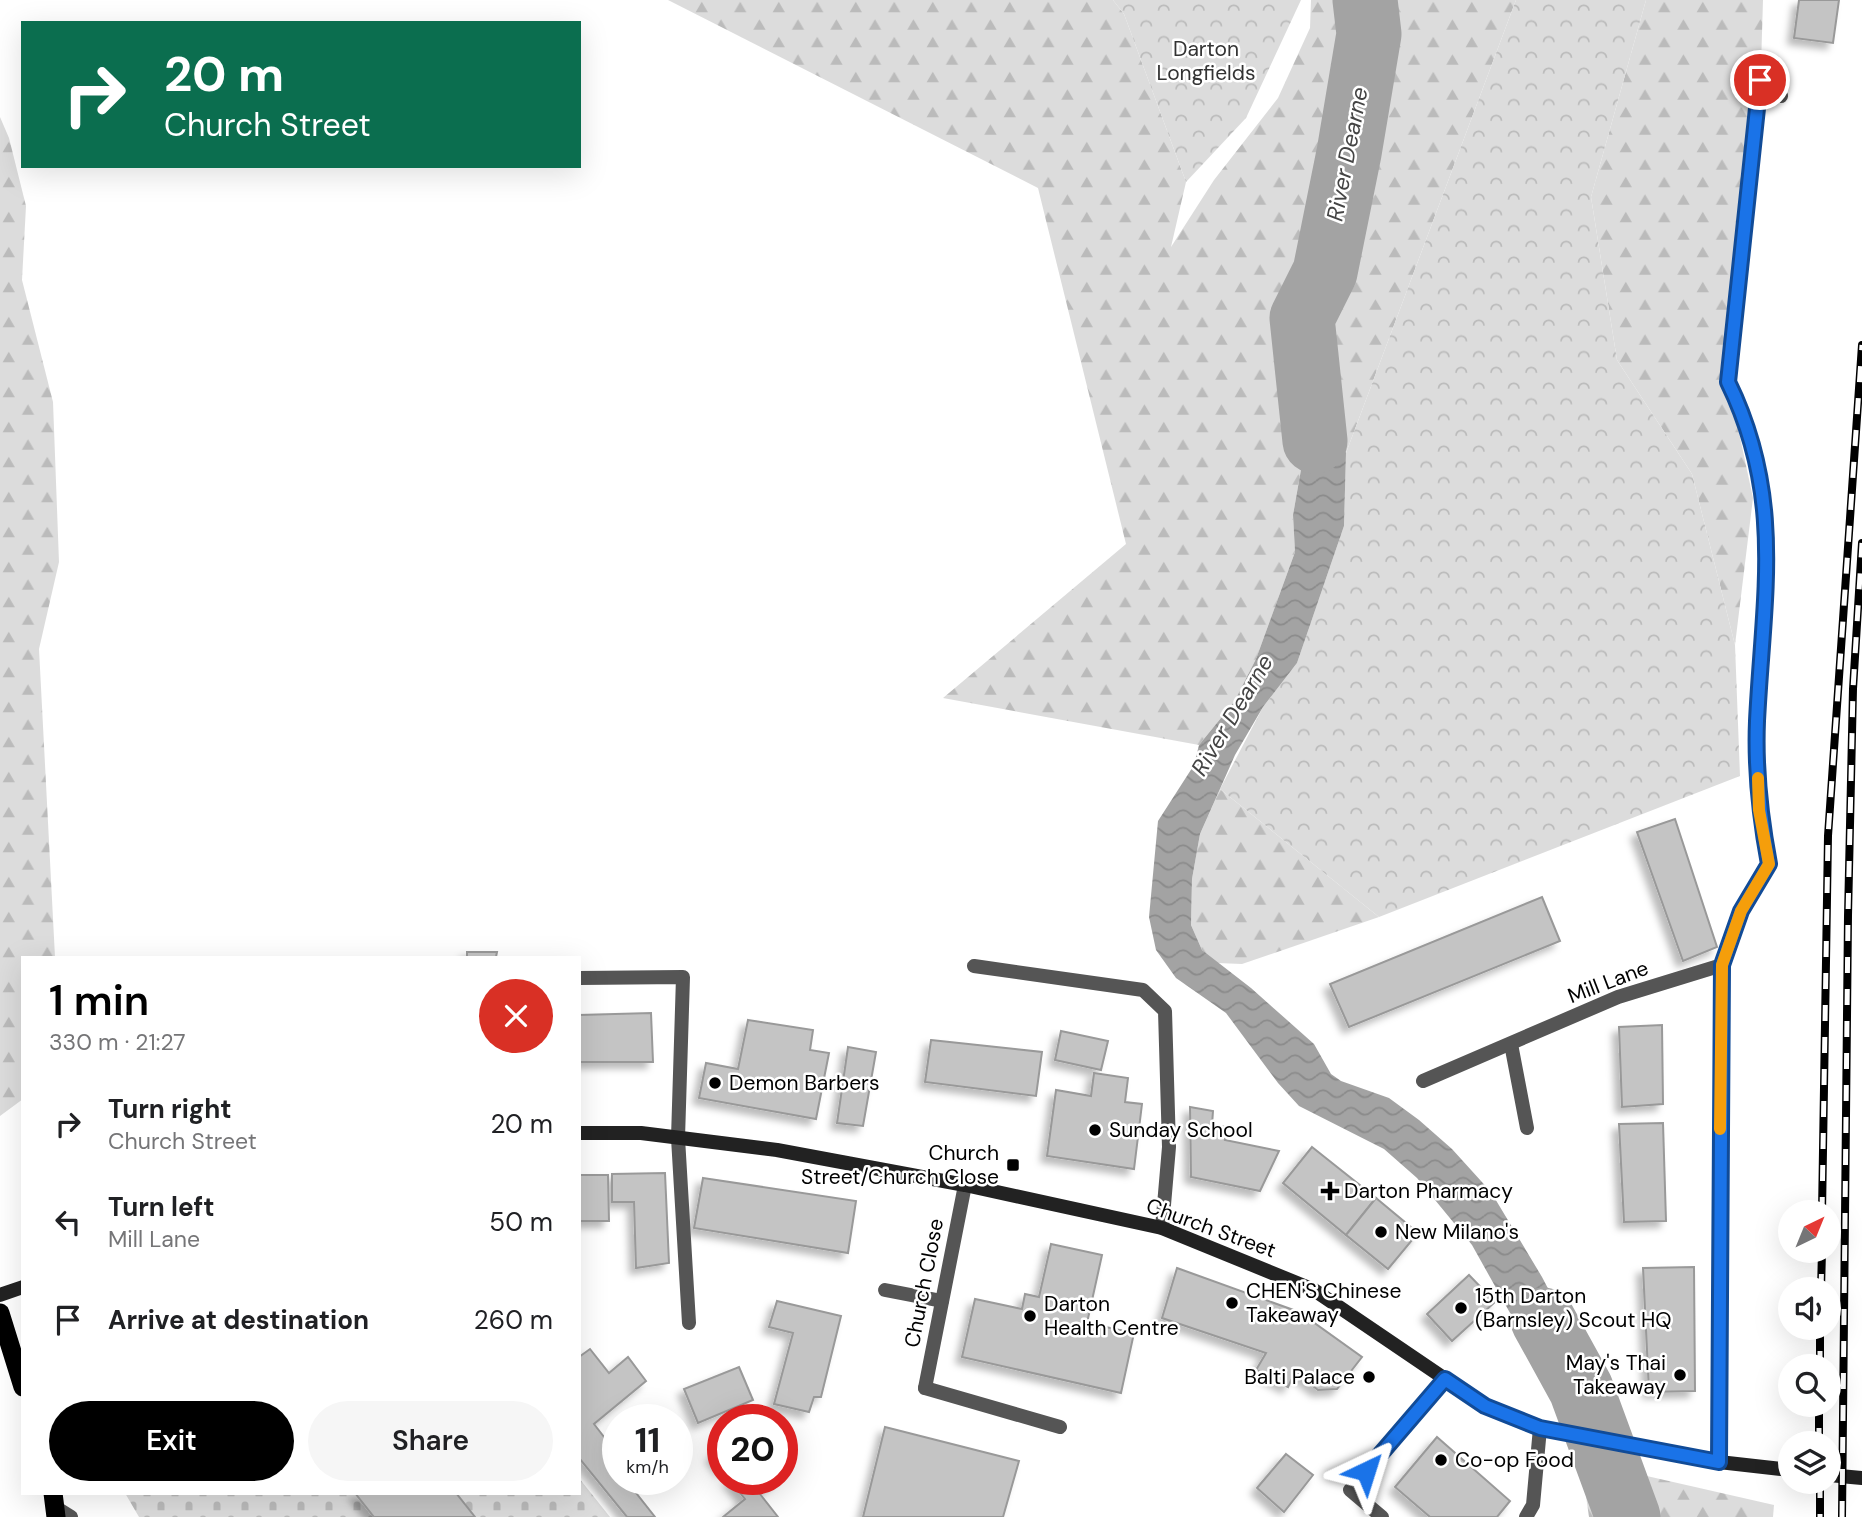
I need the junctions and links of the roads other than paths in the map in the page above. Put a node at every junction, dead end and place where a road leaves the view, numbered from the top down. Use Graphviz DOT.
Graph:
graph roads {
  1 [pos="1761,66"];
  2 [pos="1759,94"];
  3 [pos="1781,96"];
  4 [pos="1722,965"];
  5 [pos="974,966"];
  6 [pos="581,978"];
  7 [pos="1511,1044"];
  8 [pos="1423,1082"];
  9 [pos="1527,1128"];
  10 [pos="581,1133"];
  11 [pos="678,1138"];
  12 [pos="965,1185"];
  13 [pos="1162,1228"];
  14 [pos="21,1288"];
  15 [pos="885,1290"];
  16 [pos="0,1295"];
  17 [pos="942,1301"];
  18 [pos="0,1313"];
  19 [pos="689,1323"];
  20 [pos="1445,1379"];
  21 [pos="21,1381"];
  22 [pos="1060,1426"];
  23 [pos="1540,1428"];
  24 [pos="1719,1462"];
  25 [pos="1778,1469"];
  26 [pos="1841,1476"];
  27 [pos="1862,1478"];
  28 [pos="1382,1517"];
  29 [pos="1526,1517"];
  1 -- 2 [label="street"];
  2 -- 3 [label="street"];
  2 -- 4 [label="street"];
  4 -- 7 [label="street, Mill Lane"];
  4 -- 24 [label="street"];
  5 -- 13 [label="street"];
  6 -- 11 [label="street"];
  7 -- 8 [label="street, Mill Lane"];
  7 -- 9 [label="street"];
  10 -- 11 [label="main road, Church Street"];
  11 -- 12 [label="main road, Church Street"];
  11 -- 19 [label="street"];
  12 -- 13 [label="main road, Church Street"];
  12 -- 17 [label="street, Church Close"];
  13 -- 20 [label="main road, Church Street"];
  14 -- 16 [label="main road"];
  15 -- 17 [label="street"];
  17 -- 22 [label="street, Church Close"];
  18 -- 21 [label="highway"];
  20 -- 23 [label="main road, Church Street"];
  20 -- 28 [label="street"];
  23 -- 24 [label="main road, Church Street"];
  23 -- 29 [label="street"];
  24 -- 25 [label="main road, Church Street"];
  26 -- 27 [label="main road"];
}
